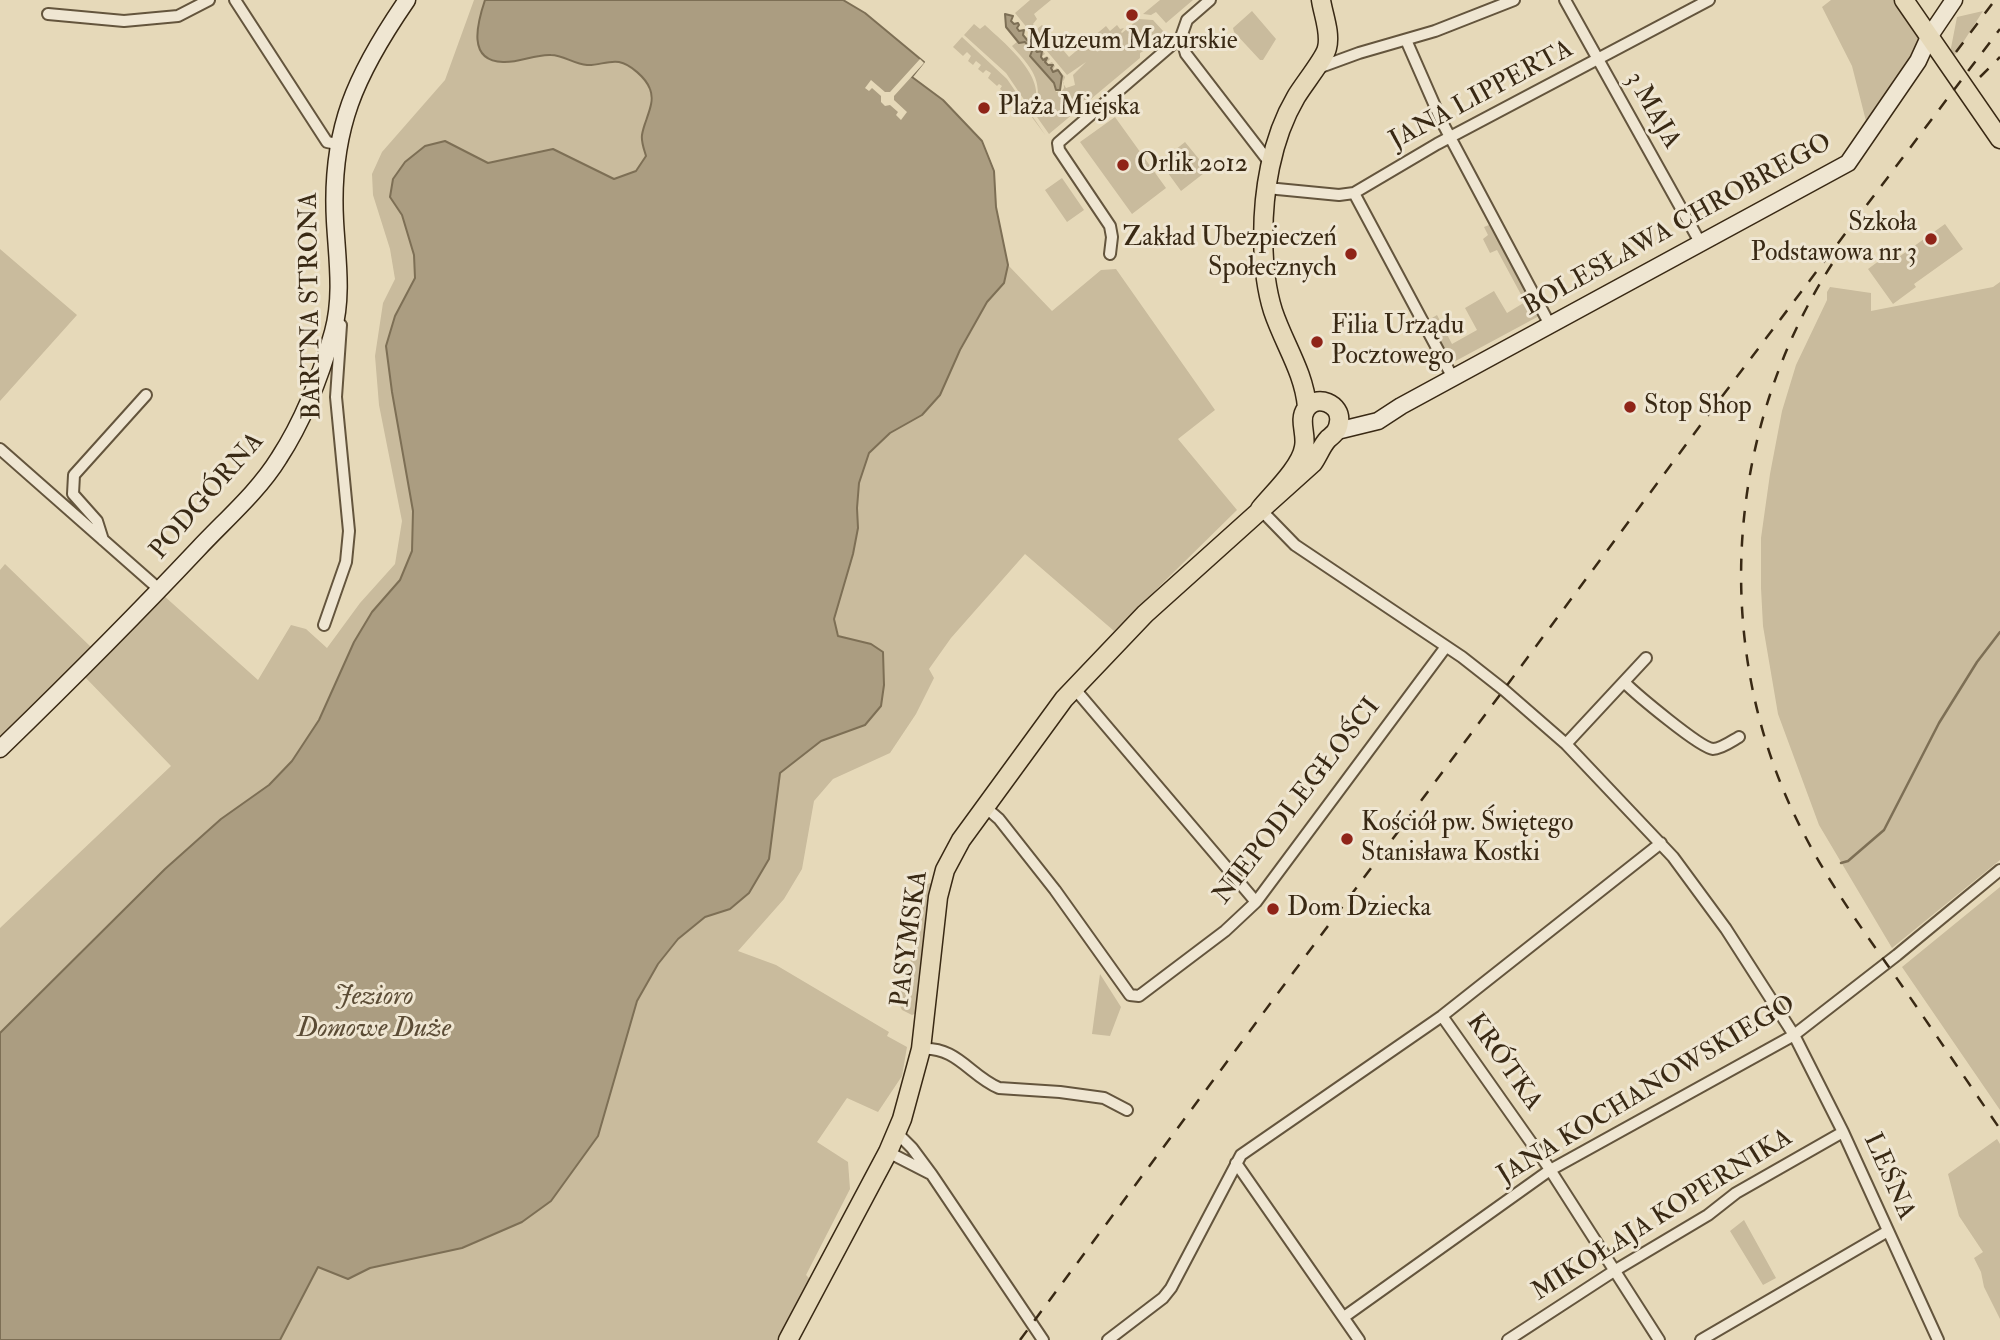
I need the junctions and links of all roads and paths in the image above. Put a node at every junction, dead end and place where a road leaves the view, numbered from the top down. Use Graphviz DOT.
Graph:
graph roads {
  1 [pos="209,0"];
  2 [pos="235,0"];
  3 [pos="407,0"];
  4 [pos="1210,0"];
  5 [pos="1312,0"];
  6 [pos="1321,0"];
  7 [pos="1514,0"];
  8 [pos="1565,0"];
  9 [pos="1709,0"];
  10 [pos="1904,0"];
  11 [pos="1954,0"];
  12 [pos="48,14"];
  13 [pos="1181,37"];
  14 [pos="1929,37"];
  15 [pos="1406,40"];
  16 [pos="1328,46"];
  17 [pos="1359,53"];
  18 [pos="1597,60"];
  19 [pos="1313,70"];
  20 [pos="1997,130"];
  21 [pos="1450,137"];
  22 [pos="337,145"];
  23 [pos="1272,159"];
  24 [pos="1267,188"];
  25 [pos="1354,193"];
  26 [pos="1701,244"];
  27 [pos="1110,254"];
  28 [pos="337,318"];
  29 [pos="1549,325"];
  30 [pos="1283,334"];
  31 [pos="1453,378"];
  32 [pos="146,395"];
  33 [pos="1401,406"];
  34 [pos="1307,407"];
  35 [pos="1332,407"];
  36 [pos="1304,431"];
  37 [pos="1332,435"];
  38 [pos="0,449"];
  39 [pos="1260,509"];
  40 [pos="103,540"];
  41 [pos="159,590"];
  42 [pos="324,625"];
  43 [pos="1445,648"];
  44 [pos="1647,658"];
  45 [pos="1624,682"];
  46 [pos="1074,688"];
  47 [pos="1739,737"];
  48 [pos="1566,744"];
  49 [pos="0,749"];
  50 [pos="984,806"];
  51 [pos="1661,843"];
  52 [pos="2000,870"];
  53 [pos="1256,902"];
  54 [pos="1443,1016"];
  55 [pos="1794,1035"];
  56 [pos="921,1049"];
  57 [pos="1127,1110"];
  58 [pos="1843,1132"];
  59 [pos="897,1133"];
  60 [pos="888,1152"];
  61 [pos="1236,1163"];
  62 [pos="1550,1170"];
  63 [pos="932,1175"];
  64 [pos="1888,1231"];
  65 [pos="1614,1271"];
  66 [pos="1343,1317"];
  67 [pos="788,1340"];
  68 [pos="1043,1340"];
  69 [pos="1108,1340"];
  70 [pos="1359,1340"];
  71 [pos="1507,1340"];
  72 [pos="1659,1340"];
  73 [pos="1701,1340"];
  74 [pos="1938,1340"];
  1 -- 12 [label="street"];
  2 -- 22 [label="street"];
  3 -- 22 [label="street, BARTNA STRONA"];
  4 -- 13 [label="street"];
  5 -- 19 [label="main road"];
  6 -- 16 [label="main road"];
  7 -- 15 [label="street"];
  8 -- 18 [label="street, 3 MAJA"];
  9 -- 18 [label="street, JANA LIPPERTA"];
  10 -- 14 [label="main road"];
  11 -- 14 [label="street, BOLESŁAWA CHROBREGO"];
  13 -- 23 [label="street"];
  13 -- 27 [label="street"];
  14 -- 20 [label="main road"];
  14 -- 26 [label="street, BOLESŁAWA CHROBREGO"];
  15 -- 17 [label="street"];
  15 -- 21 [label="street"];
  16 -- 17 [label="street"];
  16 -- 19 [label="main road"];
  17 -- 19 [label="street"];
  18 -- 21 [label="street, JANA LIPPERTA"];
  18 -- 26 [label="street, 3 MAJA"];
  19 -- 23 [label="main road"];
  21 -- 25 [label="street, JANA LIPPERTA"];
  21 -- 29 [label="street"];
  22 -- 28 [label="street, BARTNA STRONA"];
  23 -- 24 [label="main road"];
  24 -- 25 [label="street"];
  24 -- 30 [label="main road"];
  25 -- 31 [label="street"];
  26 -- 29 [label="street, BOLESŁAWA CHROBREGO"];
  28 -- 41 [label="street, PODGÓRNA"];
  28 -- 42 [label="street, BARTNA STRONA"];
  29 -- 31 [label="street, BOLESŁAWA CHROBREGO"];
  30 -- 34 [label="main road"];
  30 -- 35 [label="main road"];
  31 -- 33 [label="street, BOLESŁAWA CHROBREGO"];
  32 -- 40 [label="street"];
  33 -- 35 [label="street, BOLESŁAWA CHROBREGO"];
  33 -- 37 [label="street, BOLESŁAWA CHROBREGO"];
  34 -- 35 [label="main road"];
  34 -- 36 [label="main road"];
  35 -- 37 [label="main road"];
  36 -- 37 [label="main road"];
  36 -- 39 [label="main road, PASYMSKA"];
  37 -- 39 [label="main road, PASYMSKA"];
  38 -- 40 [label="street, PODGÓRNA"];
  39 -- 43 [label="street, LEŚNA"];
  39 -- 46 [label="main road, PASYMSKA"];
  40 -- 41 [label="street, PODGÓRNA"];
  41 -- 49 [label="street, PODGÓRNA"];
  43 -- 48 [label="street, LEŚNA"];
  43 -- 53 [label="street, NIEPODLEGŁOŚCI"];
  44 -- 45 [label="street"];
  45 -- 47 [label="street"];
  45 -- 48 [label="street"];
  46 -- 50 [label="main road, PASYMSKA"];
  46 -- 53 [label="street"];
  48 -- 51 [label="street, LEŚNA"];
  50 -- 53 [label="street, NIEPODLEGŁOŚCI"];
  50 -- 56 [label="main road, PASYMSKA"];
  51 -- 54 [label="street"];
  51 -- 55 [label="street, LEŚNA"];
  52 -- 55 [label="street, JANA KOCHANOWSKIEGO"];
  54 -- 61 [label="street"];
  54 -- 62 [label="street, KRÓTKA"];
  55 -- 58 [label="street, LEŚNA"];
  55 -- 62 [label="street, JANA KOCHANOWSKIEGO"];
  56 -- 57 [label="street"];
  56 -- 59 [label="main road, PASYMSKA"];
  58 -- 64 [label="street, LEŚNA"];
  58 -- 65 [label="street, MIKOŁAJA KOPERNIKA"];
  59 -- 60 [label="main road, PASYMSKA"];
  59 -- 63 [label="street"];
  60 -- 63 [label="street"];
  60 -- 67 [label="main road, PASYMSKA"];
  61 -- 66 [label="street"];
  61 -- 69 [label="street"];
  62 -- 65 [label="street, KRÓTKA"];
  62 -- 66 [label="street, JANA KOCHANOWSKIEGO"];
  63 -- 68 [label="street"];
  64 -- 73 [label="street"];
  64 -- 74 [label="street, LEŚNA"];
  65 -- 71 [label="street, MIKOŁAJA KOPERNIKA"];
  65 -- 72 [label="street, KRÓTKA"];
  66 -- 70 [label="street"];
}
